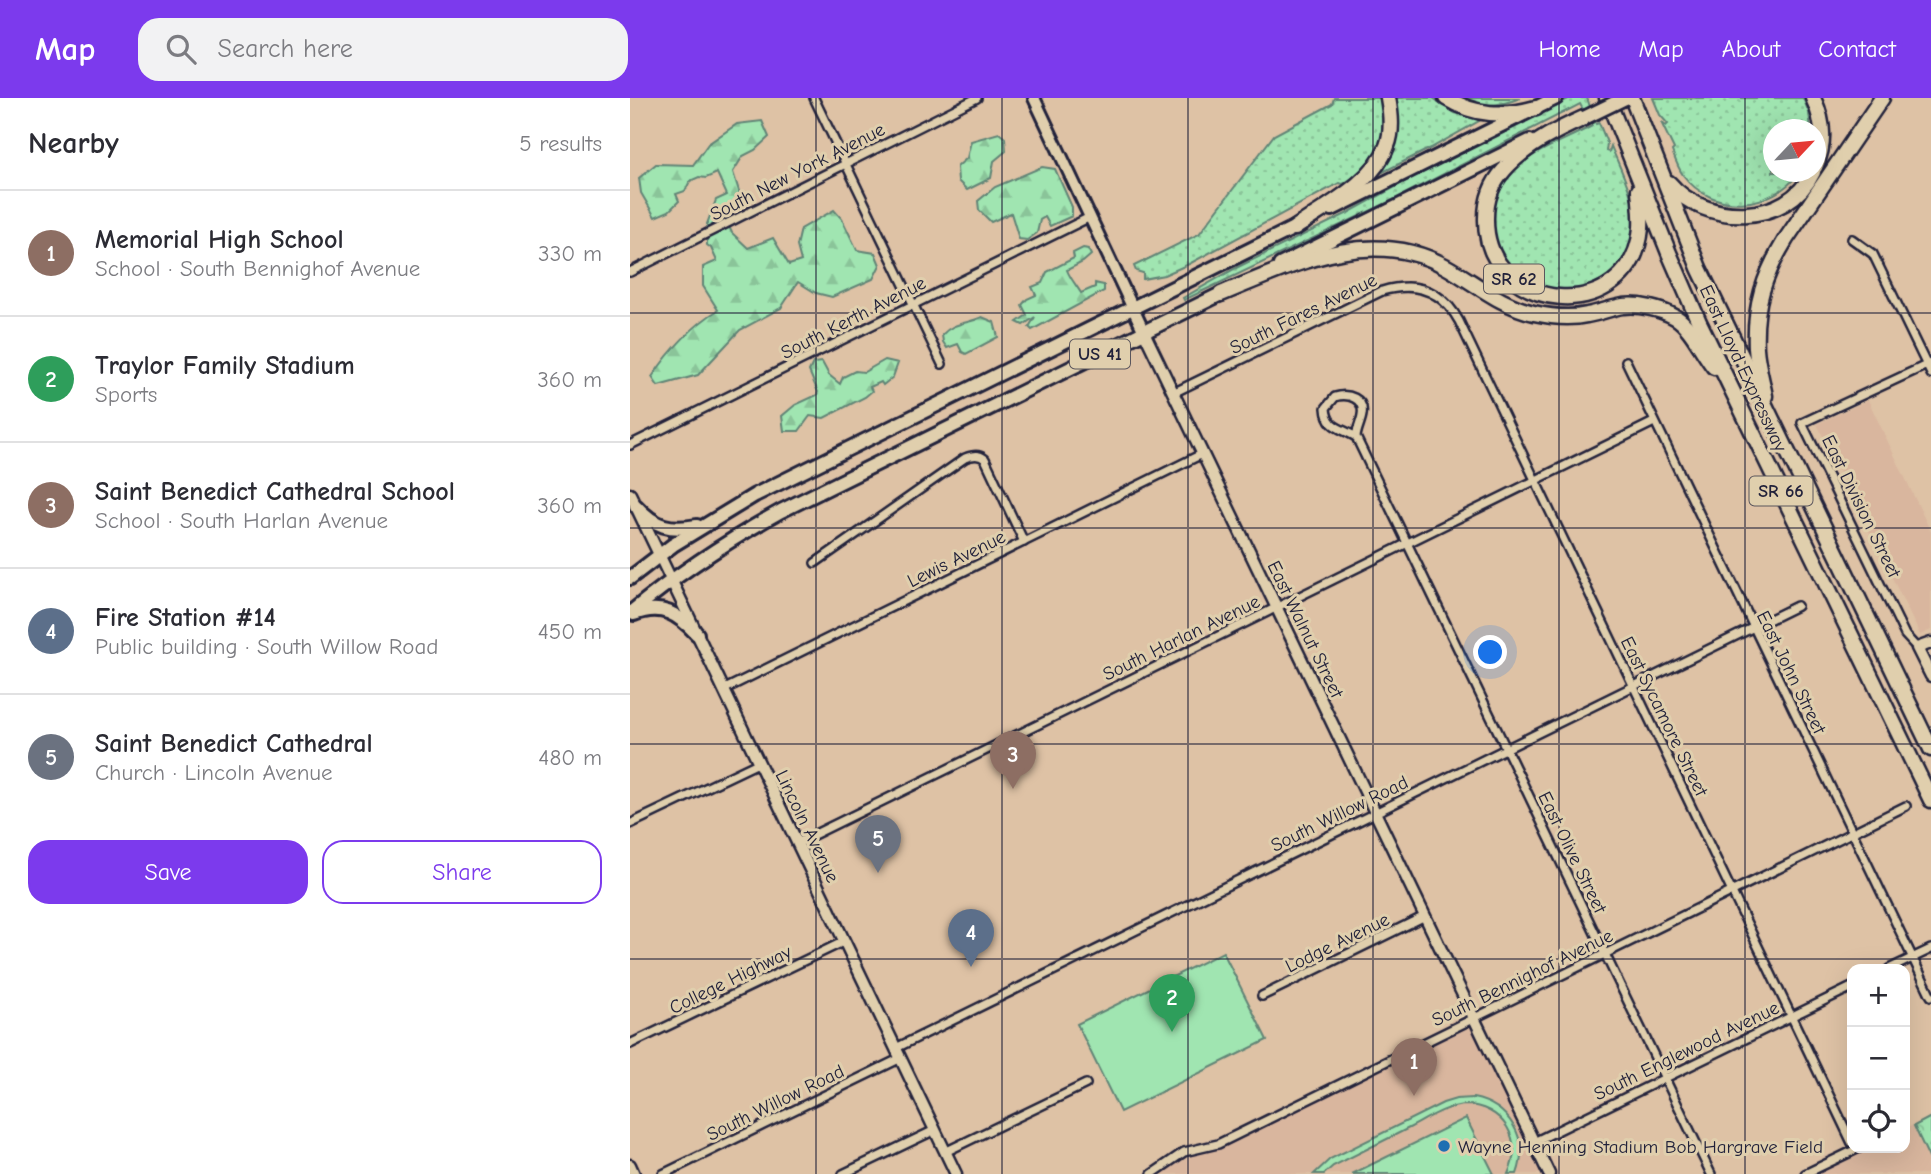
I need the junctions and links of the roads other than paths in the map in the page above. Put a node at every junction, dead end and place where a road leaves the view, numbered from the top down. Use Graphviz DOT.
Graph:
graph roads {
  1 [pos="814,98"];
  2 [pos="978,98"];
  3 [pos="1034,98"];
  4 [pos="1388,98"];
  5 [pos="1446,98"];
  6 [pos="1556,98"];
  7 [pos="1607,98"];
  8 [pos="1625,98"];
  9 [pos="1632,98"];
  10 [pos="1813,98"];
  11 [pos="1882,98"];
  12 [pos="1536,108"];
  13 [pos="1584,118"];
  14 [pos="1820,119"];
  15 [pos="847,163"];
  16 [pos="1659,167"];
  17 [pos="1639,178"];
  18 [pos="1806,182"];
  19 [pos="1090,217"];
  20 [pos="1294,228"];
  21 [pos="1852,239"];
  22 [pos="630,272"];
  23 [pos="1221,294"];
  24 [pos="913,304"];
  25 [pos="1448,304"];
  26 [pos="1132,308"];
  27 [pos="1143,332"];
  28 [pos="1626,361"];
  29 [pos="942,364"];
  30 [pos="1929,364"];
  31 [pos="1931,374"];
  32 [pos="1730,387"];
  33 [pos="1173,393"];
  34 [pos="1767,411"];
  35 [pos="1654,422"];
  36 [pos="1356,437"];
  37 [pos="630,445"];
  38 [pos="1202,454"];
  39 [pos="1535,481"];
  40 [pos="630,494"];
  41 [pos="636,506"];
  42 [pos="704,525"];
  43 [pos="1024,542"];
  44 [pos="1407,544"];
  45 [pos="659,555"];
  46 [pos="816,563"];
  47 [pos="630,578"];
  48 [pos="671,580"];
  49 [pos="1797,606"];
  50 [pos="1277,608"];
  51 [pos="630,614"];
  52 [pos="1754,628"];
  53 [pos="697,634"];
  54 [pos="1931,643"];
  55 [pos="1917,648"];
  56 [pos="1931,676"];
  57 [pos="1633,687"];
  58 [pos="723,690"];
  59 [pos="1902,690"];
  60 [pos="1931,728"];
  61 [pos="1931,749"];
  62 [pos="1506,750"];
  63 [pos="758,762"];
  64 [pos="1931,800"];
  65 [pos="1906,806"];
  66 [pos="1376,813"];
  67 [pos="630,824"];
  68 [pos="1853,833"];
  69 [pos="797,843"];
  70 [pos="1732,891"];
  71 [pos="1425,916"];
  72 [pos="845,941"];
  73 [pos="1931,949"];
  74 [pos="1605,954"];
  75 [pos="1912,958"];
  76 [pos="1899,964"];
  77 [pos="1847,990"];
  78 [pos="1262,996"];
  79 [pos="1931,996"];
  80 [pos="1792,1016"];
  81 [pos="1474,1018"];
  82 [pos="630,1044"];
  83 [pos="898,1053"];
  84 [pos="1665,1079"];
  85 [pos="1086,1084"];
  86 [pos="935,1130"];
  87 [pos="1847,1130"];
  88 [pos="1534,1142"];
  89 [pos="1847,1151"];
  90 [pos="945,1152"];
  91 [pos="630,1165"];
  92 [pos="634,1174"];
  93 [pos="663,1174"];
  94 [pos="843,1174"];
  95 [pos="956,1174"];
  96 [pos="1152,1174"];
  97 [pos="1549,1174"];
  98 [pos="1711,1174"];
  99 [pos="1805,1174"];
  1 -- 15 [label="street"];
  2 -- 15 [label="street, South New York Avenue"];
  3 -- 19 [label="main road, East Walnut Street"];
  4 -- 20 [label="highway"];
  5 -- 12 [label="highway"];
  6 -- 12 [label="highway, US 41"];
  7 -- 17 [label="highway, East Lloyd Expressway / SR 62"];
  8 -- 13 [label="highway, US 41, bridge"];
  9 -- 16 [label="highway, East Lloyd Expressway"];
  10 -- 14 [label="highway"];
  11 -- 34 [label="highway, SR 66"];
  12 -- 20 [label="highway, US 41"];
  13 -- 17 [label="highway, SR 62"];
  13 -- 23 [label="highway, US 41"];
  15 -- 22 [label="street, South New York Avenue"];
  15 -- 24 [label="street"];
  16 -- 18 [label="highway"];
  16 -- 34 [label="highway, East Lloyd Expressway"];
  17 -- 32 [label="highway, East Lloyd Expressway / SR 66"];
  19 -- 24 [label="street, South Kerth Avenue"];
  19 -- 26 [label="main road, East Walnut Street"];
  20 -- 26 [label="highway, US 41"];
  21 -- 30 [label="street"];
  23 -- 27 [label="highway, US 41"];
  23 -- 32 [label="highway"];
  24 -- 29 [label="street"];
  24 -- 37 [label="street, South Kerth Avenue"];
  25 -- 33 [label="street, South Fares Avenue"];
  25 -- 39 [label="street, East Sycamore Street"];
  26 -- 27 [label="main road, East Walnut Street"];
  26 -- 42 [label="highway, US 41"];
  27 -- 33 [label="street, East Walnut Street"];
  27 -- 48 [label="highway, US 41"];
  28 -- 35 [label="street, East John Street"];
  30 -- 31 [label="street"];
  30 -- 55 [label="street, East Division Street"];
  32 -- 64 [label="highway, East Lloyd Expressway / SR 66"];
  33 -- 38 [label="street, East Walnut Street"];
  34 -- 59 [label="highway, East Lloyd Expressway / SR 66"];
  35 -- 39 [label="street, South Harlan Avenue"];
  35 -- 52 [label="street, East John Street"];
  36 -- 36 [label="street"];
  36 -- 44 [label="street, East Olive Street"];
  38 -- 43 [label="street, Lewis Avenue"];
  38 -- 50 [label="street, East Walnut Street"];
  39 -- 44 [label="street, South Harlan Avenue"];
  39 -- 57 [label="street, East Sycamore Street"];
  40 -- 41 [label="street, Lincoln Avenue"];
  41 -- 42 [label="highway"];
  41 -- 45 [label="street, Lincoln Avenue"];
  42 -- 45 [label="highway, US 41"];
  43 -- 46 [label="street"];
  43 -- 58 [label="street, Lewis Avenue"];
  44 -- 50 [label="street, South Harlan Avenue"];
  44 -- 62 [label="street, East Olive Street"];
  45 -- 47 [label="highway, US 41"];
  45 -- 48 [label="street, Lincoln Avenue"];
  48 -- 51 [label="highway, US 41"];
  48 -- 53 [label="street, Lincoln Avenue"];
  49 -- 52 [label="street, South Willow Road"];
  50 -- 66 [label="street, East Walnut Street"];
  50 -- 69 [label="street, South Harlan Avenue"];
  51 -- 53 [label="highway"];
  52 -- 57 [label="street, South Willow Road"];
  52 -- 68 [label="street, East John Street"];
  53 -- 58 [label="street, Lincoln Avenue"];
  54 -- 55 [label="street"];
  55 -- 56 [label="street, East Division Street"];
  57 -- 62 [label="street, South Willow Road"];
  57 -- 70 [label="street, East Sycamore Street"];
  58 -- 63 [label="street, Lincoln Avenue"];
  59 -- 60 [label="highway"];
  59 -- 61 [label="highway, East Lloyd Expressway / SR 66"];
  62 -- 66 [label="street, South Willow Road"];
  62 -- 74 [label="street, East Olive Street"];
  63 -- 67 [label="street"];
  63 -- 69 [label="street, Lincoln Avenue"];
  65 -- 68 [label="street, South Bennighof Avenue"];
  66 -- 71 [label="street, East Walnut Street"];
  66 -- 83 [label="street, South Willow Road"];
  68 -- 70 [label="street, South Bennighof Avenue"];
  68 -- 75 [label="street, East John Street"];
  69 -- 72 [label="street, Lincoln Avenue"];
  70 -- 74 [label="street, South Bennighof Avenue"];
  70 -- 80 [label="street, East Sycamore Street"];
  71 -- 78 [label="street, Lodge Avenue"];
  71 -- 81 [label="street, East Walnut Street"];
  72 -- 82 [label="street, College Highway"];
  72 -- 83 [label="street, Lincoln Avenue"];
  73 -- 75 [label="street"];
  74 -- 81 [label="street, South Bennighof Avenue"];
  74 -- 84 [label="street, East Olive Street"];
  75 -- 76 [label="street"];
  75 -- 79 [label="street, East John Street"];
  77 -- 80 [label="street, South Englewood Avenue"];
  80 -- 84 [label="street, South Englewood Avenue"];
  80 -- 87 [label="street, East Sycamore Street"];
  81 -- 88 [label="street, East Walnut Street"];
  81 -- 96 [label="street, South Bennighof Avenue"];
  83 -- 86 [label="street, Lincoln Avenue"];
  83 -- 93 [label="street, South Willow Road"];
  84 -- 88 [label="street, South Englewood Avenue"];
  84 -- 98 [label="street, East Olive Street"];
  85 -- 90 [label="street"];
  86 -- 90 [label="street, Lincoln Avenue"];
  86 -- 94 [label="street"];
  88 -- 97 [label="street, East Walnut Street"];
  89 -- 99 [label="street"];
  90 -- 95 [label="street, Lincoln Avenue"];
  91 -- 92 [label="street"];
}
